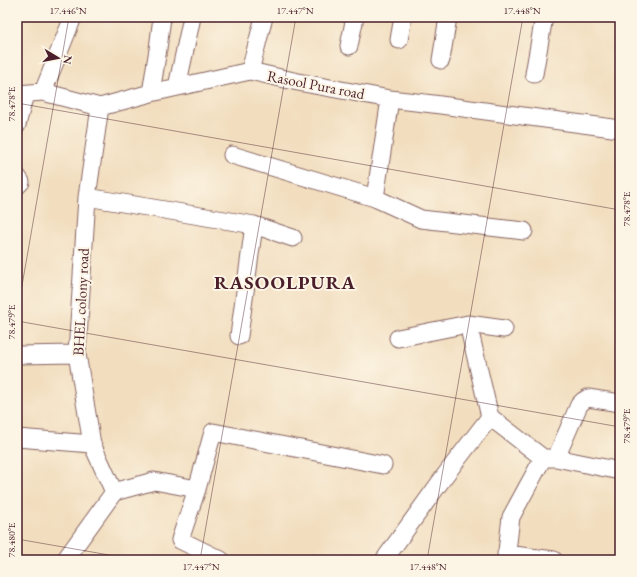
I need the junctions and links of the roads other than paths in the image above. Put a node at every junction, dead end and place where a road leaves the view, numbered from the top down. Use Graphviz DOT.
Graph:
graph roads {
  1 [pos="73,17"];
  2 [pos="162,17"];
  3 [pos="192,17"];
  4 [pos="264,17"];
  5 [pos="355,17"];
  6 [pos="402,17"];
  7 [pos="448,17"];
  8 [pos="544,17"];
  9 [pos="399,40"];
  10 [pos="350,46"];
  11 [pos="441,60"];
  12 [pos="250,71"];
  13 [pos="534,74"];
  14 [pos="177,87"];
  15 [pos="43,92"];
  16 [pos="151,93"];
  17 [pos="21,94"];
  18 [pos="390,99"];
  19 [pos="100,107"];
  20 [pos="17,125"];
  21 [pos="620,129"];
  22 [pos="232,155"];
  23 [pos="17,176"];
  24 [pos="17,186"];
  25 [pos="87,197"];
  26 [pos="375,198"];
  27 [pos="254,225"];
  28 [pos="524,231"];
  29 [pos="293,238"];
  30 [pos="468,324"];
  31 [pos="504,329"];
  32 [pos="239,336"];
  33 [pos="398,338"];
  34 [pos="77,354"];
  35 [pos="17,355"];
  36 [pos="620,403"];
  37 [pos="490,417"];
  38 [pos="17,438"];
  39 [pos="92,444"];
  40 [pos="550,458"];
  41 [pos="383,465"];
  42 [pos="620,471"];
  43 [pos="197,489"];
  44 [pos="114,492"];
  45 [pos="506,557"];
  46 [pos="64,560"];
  47 [pos="222,560"];
  48 [pos="384,560"];
  49 [pos="554,560"];
  1 -- 15 [label="street"];
  2 -- 16 [label="street"];
  3 -- 14 [label="street"];
  4 -- 12 [label="street"];
  5 -- 10 [label="street"];
  6 -- 9 [label="street"];
  7 -- 11 [label="street"];
  8 -- 13 [label="street"];
  12 -- 14 [label="street, Rasool Pura road"];
  12 -- 18 [label="street, Rasool Pura road"];
  14 -- 16 [label="street, Rasool Pura road"];
  15 -- 17 [label="street"];
  15 -- 19 [label="street"];
  16 -- 19 [label="street, Rasool Pura road"];
  17 -- 20 [label="street"];
  18 -- 21 [label="street, Rasool Pura road"];
  18 -- 26 [label="street"];
  19 -- 25 [label="street, BHEL colony road"];
  22 -- 26 [label="street"];
  23 -- 24 [label="street"];
  25 -- 27 [label="street"];
  25 -- 34 [label="street, BHEL colony road"];
  26 -- 28 [label="street"];
  27 -- 29 [label="street"];
  27 -- 32 [label="street"];
  30 -- 31 [label="street"];
  30 -- 33 [label="street"];
  30 -- 37 [label="street"];
  34 -- 35 [label="street"];
  34 -- 39 [label="street, BHEL colony road"];
  36 -- 40 [label="street"];
  37 -- 40 [label="street"];
  37 -- 48 [label="street"];
  38 -- 39 [label="street"];
  39 -- 44 [label="street, BHEL colony road"];
  40 -- 42 [label="street"];
  40 -- 45 [label="street"];
  41 -- 43 [label="street"];
  43 -- 44 [label="street"];
  43 -- 47 [label="street"];
  44 -- 46 [label="street"];
  45 -- 49 [label="street"];
}
